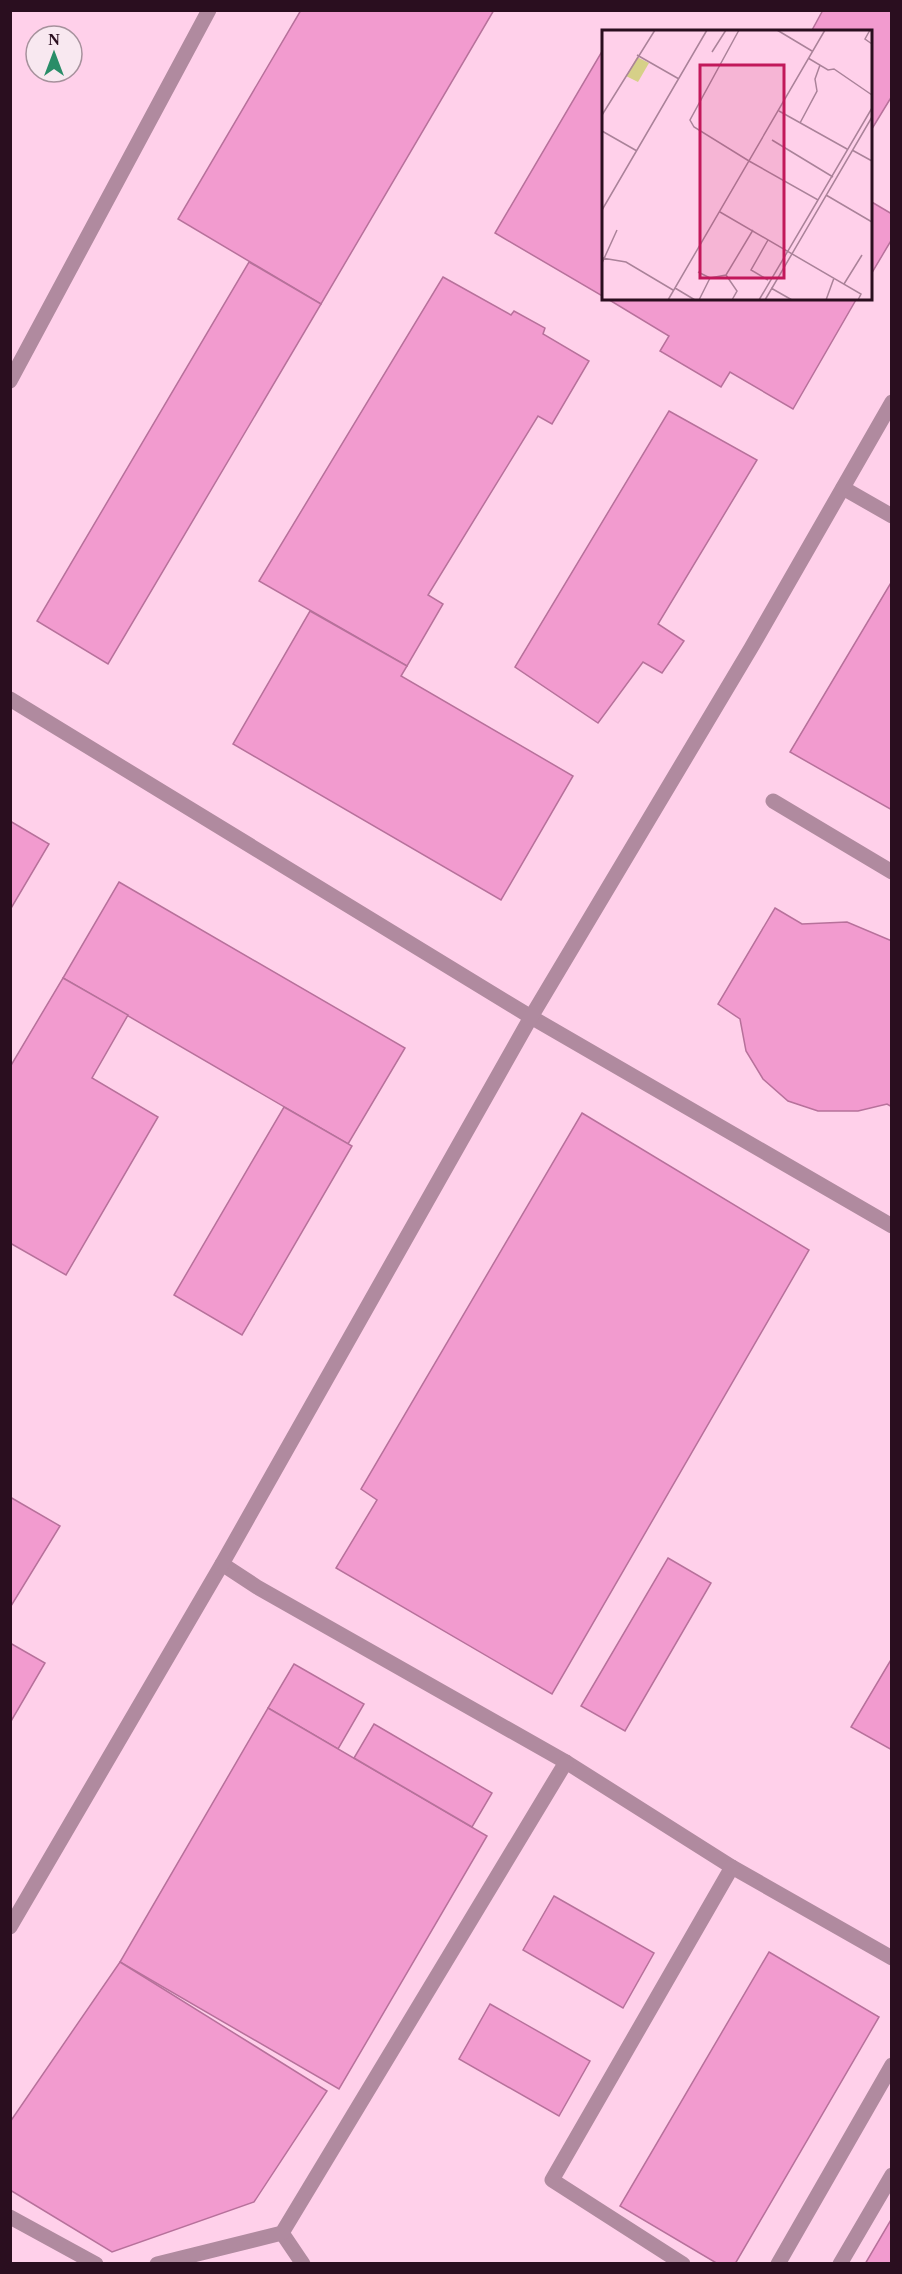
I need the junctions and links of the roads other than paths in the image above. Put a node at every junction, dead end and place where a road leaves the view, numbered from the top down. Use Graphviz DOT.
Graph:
graph roads {
  1 [pos="209,10"];
  2 [pos="10,381"];
  3 [pos="891,402"];
  4 [pos="843,488"];
  5 [pos="891,516"];
  6 [pos="10,699"];
  7 [pos="773,801"];
  8 [pos="891,872"];
  9 [pos="531,1017"];
  10 [pos="891,1226"];
  11 [pos="222,1564"];
  12 [pos="566,1762"];
  13 [pos="732,1867"];
  14 [pos="10,1926"];
  15 [pos="891,1958"];
  16 [pos="891,2065"];
  17 [pos="891,2175"];
  18 [pos="10,2217"];
  19 [pos="282,2233"];
  20 [pos="96,2264"];
  21 [pos="157,2264"];
  22 [pos="303,2264"];
  23 [pos="683,2264"];
  24 [pos="778,2264"];
  25 [pos="840,2264"];
  1 -- 2 [label="lane"];
  3 -- 4 [label="lane"];
  4 -- 5 [label="lane"];
  4 -- 9 [label="lane"];
  6 -- 9 [label="lane"];
  7 -- 8 [label="lane"];
  9 -- 10 [label="lane"];
  9 -- 11 [label="lane"];
  11 -- 12 [label="lane"];
  11 -- 14 [label="lane"];
  12 -- 13 [label="lane"];
  12 -- 19 [label="lane"];
  13 -- 15 [label="lane"];
  13 -- 23 [label="lane"];
  16 -- 24 [label="lane"];
  17 -- 25 [label="lane"];
  18 -- 20 [label="lane"];
  19 -- 21 [label="lane"];
  19 -- 22 [label="lane"];
}
